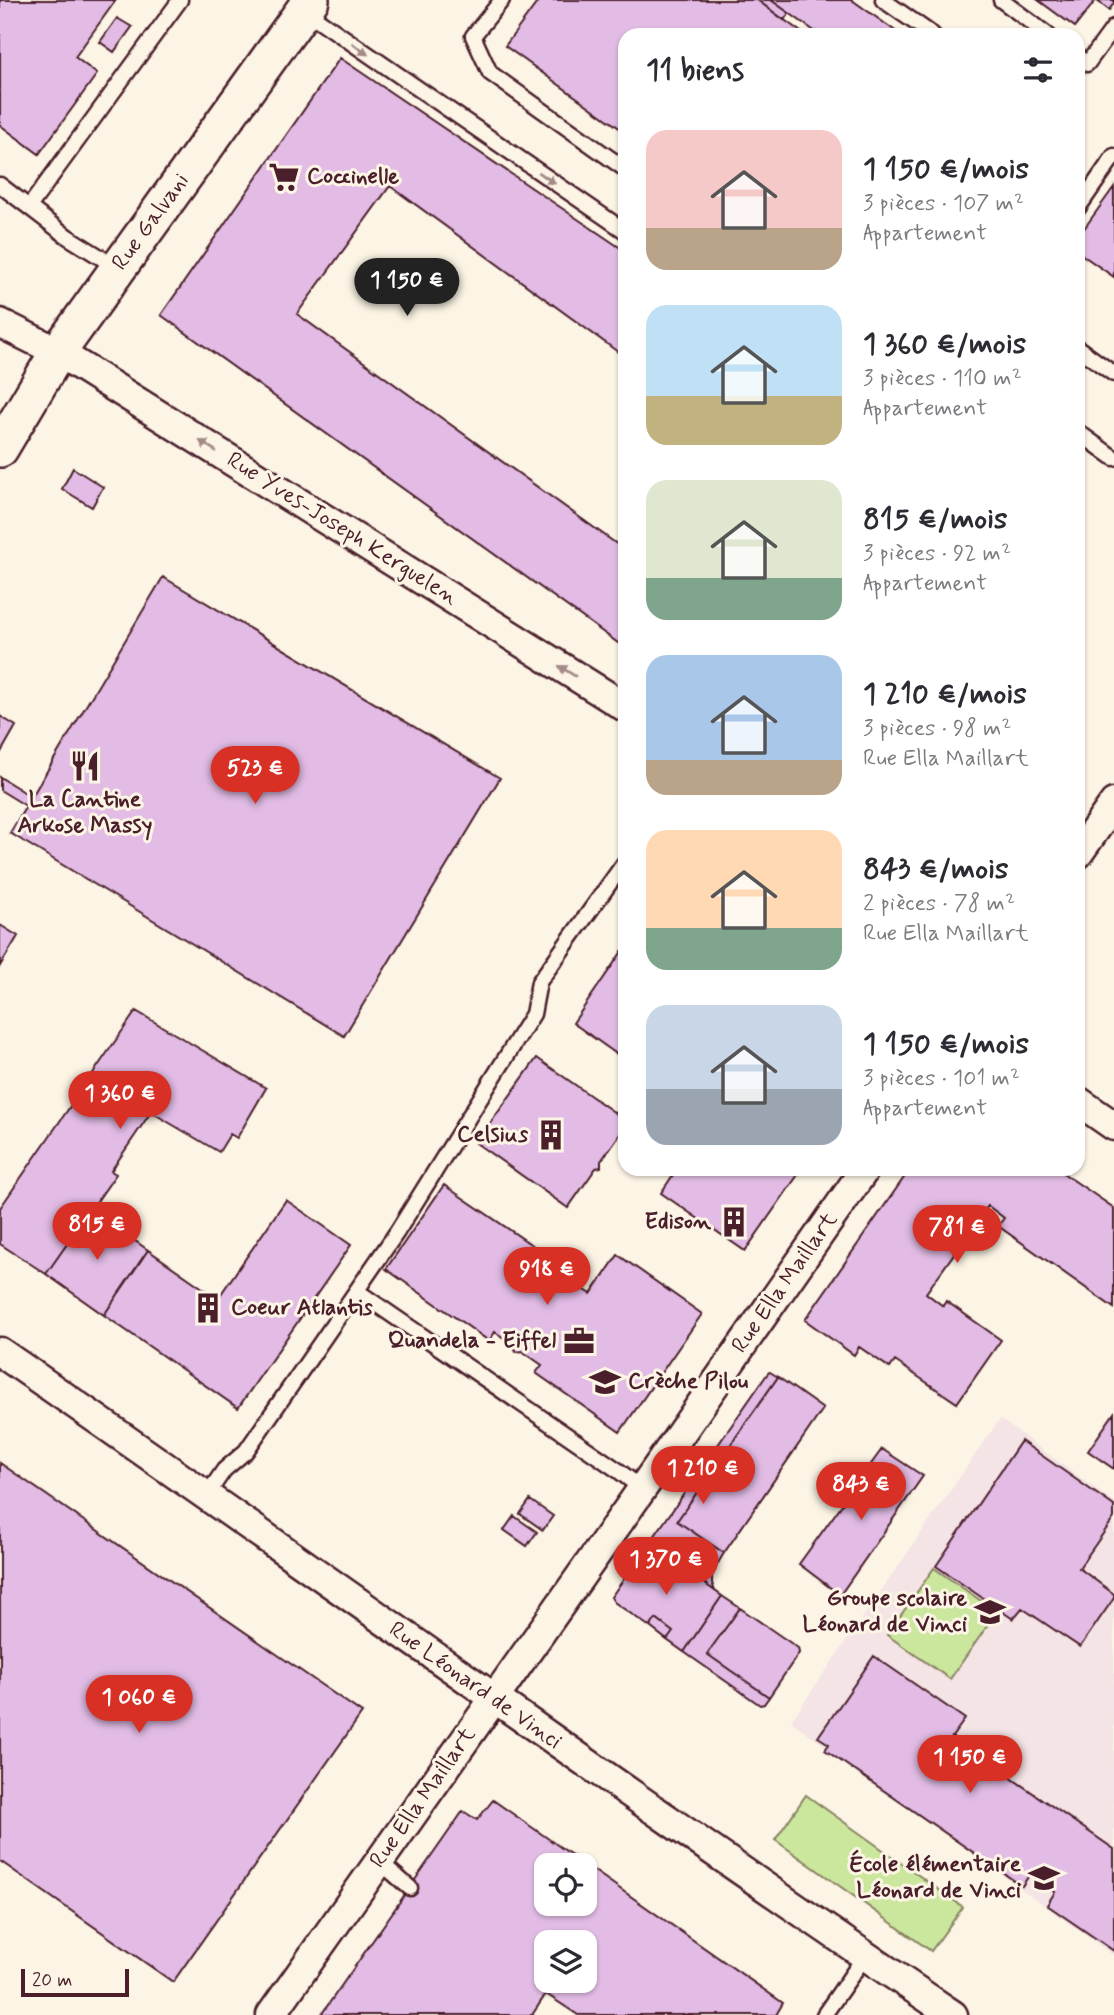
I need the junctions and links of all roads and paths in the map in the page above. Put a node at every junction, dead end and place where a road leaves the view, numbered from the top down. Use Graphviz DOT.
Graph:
graph roads {
  1 [pos="180,0"];
  2 [pos="502,0"];
  3 [pos="883,0"];
  4 [pos="1001,0"];
  5 [pos="308,5"];
  6 [pos="1114,27"];
  7 [pos="923,28"];
  8 [pos="1039,28"];
  9 [pos="1085,62"];
  10 [pos="1114,156"];
  11 [pos="618,164"];
  12 [pos="0,185"];
  13 [pos="1085,198"];
  14 [pos="29,207"];
  15 [pos="618,226"];
  16 [pos="118,268"];
  17 [pos="0,323"];
  18 [pos="58,352"];
  19 [pos="1085,353"];
  20 [pos="1114,374"];
  21 [pos="1085,437"];
  22 [pos="0,449"];
  23 [pos="1114,458"];
  24 [pos="618,703"];
  25 [pos="1114,803"];
  26 [pos="1085,843"];
  27 [pos="618,872"];
  28 [pos="1085,1106"];
  29 [pos="1114,1126"];
  30 [pos="859,1176"];
  31 [pos="357,1291"];
  32 [pos="0,1352"];
  33 [pos="642,1489"];
  34 [pos="207,1495"];
  35 [pos="494,1699"];
  36 [pos="379,1861"];
  37 [pos="410,1888"];
  38 [pos="865,1956"];
  39 [pos="271,2015"];
  40 [pos="824,2015"];
  41 [pos="953,2015"];
  1 -- 14 [label="lane"];
  2 -- 11 [label="lane"];
  3 -- 7 [label="lane"];
  4 -- 8 [label="lane"];
  5 -- 15 [label="lane, one-way"];
  5 -- 16 [label="street, Rue Galvani"];
  6 -- 9 [label="lane"];
  10 -- 13 [label="lane"];
  12 -- 14 [label="lane"];
  14 -- 16 [label="lane"];
  16 -- 18 [label="street, Rue Galvani"];
  17 -- 18 [label="street, Rue Yves-Joseph Kerguelen"];
  18 -- 22 [label="street, Rue Galvani"];
  24 -- 18 [label="street, Rue Yves-Joseph Kerguelen, one-way"];
  19 -- 20 [label="lane"];
  21 -- 23 [label="lane"];
  25 -- 26 [label="street"];
  27 -- 31 [label="lane"];
  28 -- 29 [label="street"];
  30 -- 33 [label="street, Rue Ella Maillart"];
  31 -- 33 [label="lane"];
  31 -- 34 [label="lane"];
  32 -- 34 [label="street, Rue Léonard de Vinci"];
  33 -- 35 [label="street, Rue Ella Maillart"];
  34 -- 35 [label="street, Rue Léonard de Vinci"];
  35 -- 36 [label="street, Rue Ella Maillart"];
  35 -- 38 [label="street, Rue Léonard de Vinci"];
  36 -- 37 [label="lane"];
  36 -- 39 [label="street, Rue Ella Maillart"];
  38 -- 40 [label="lane"];
  38 -- 41 [label="street, Rue Léonard de Vinci"];
}
